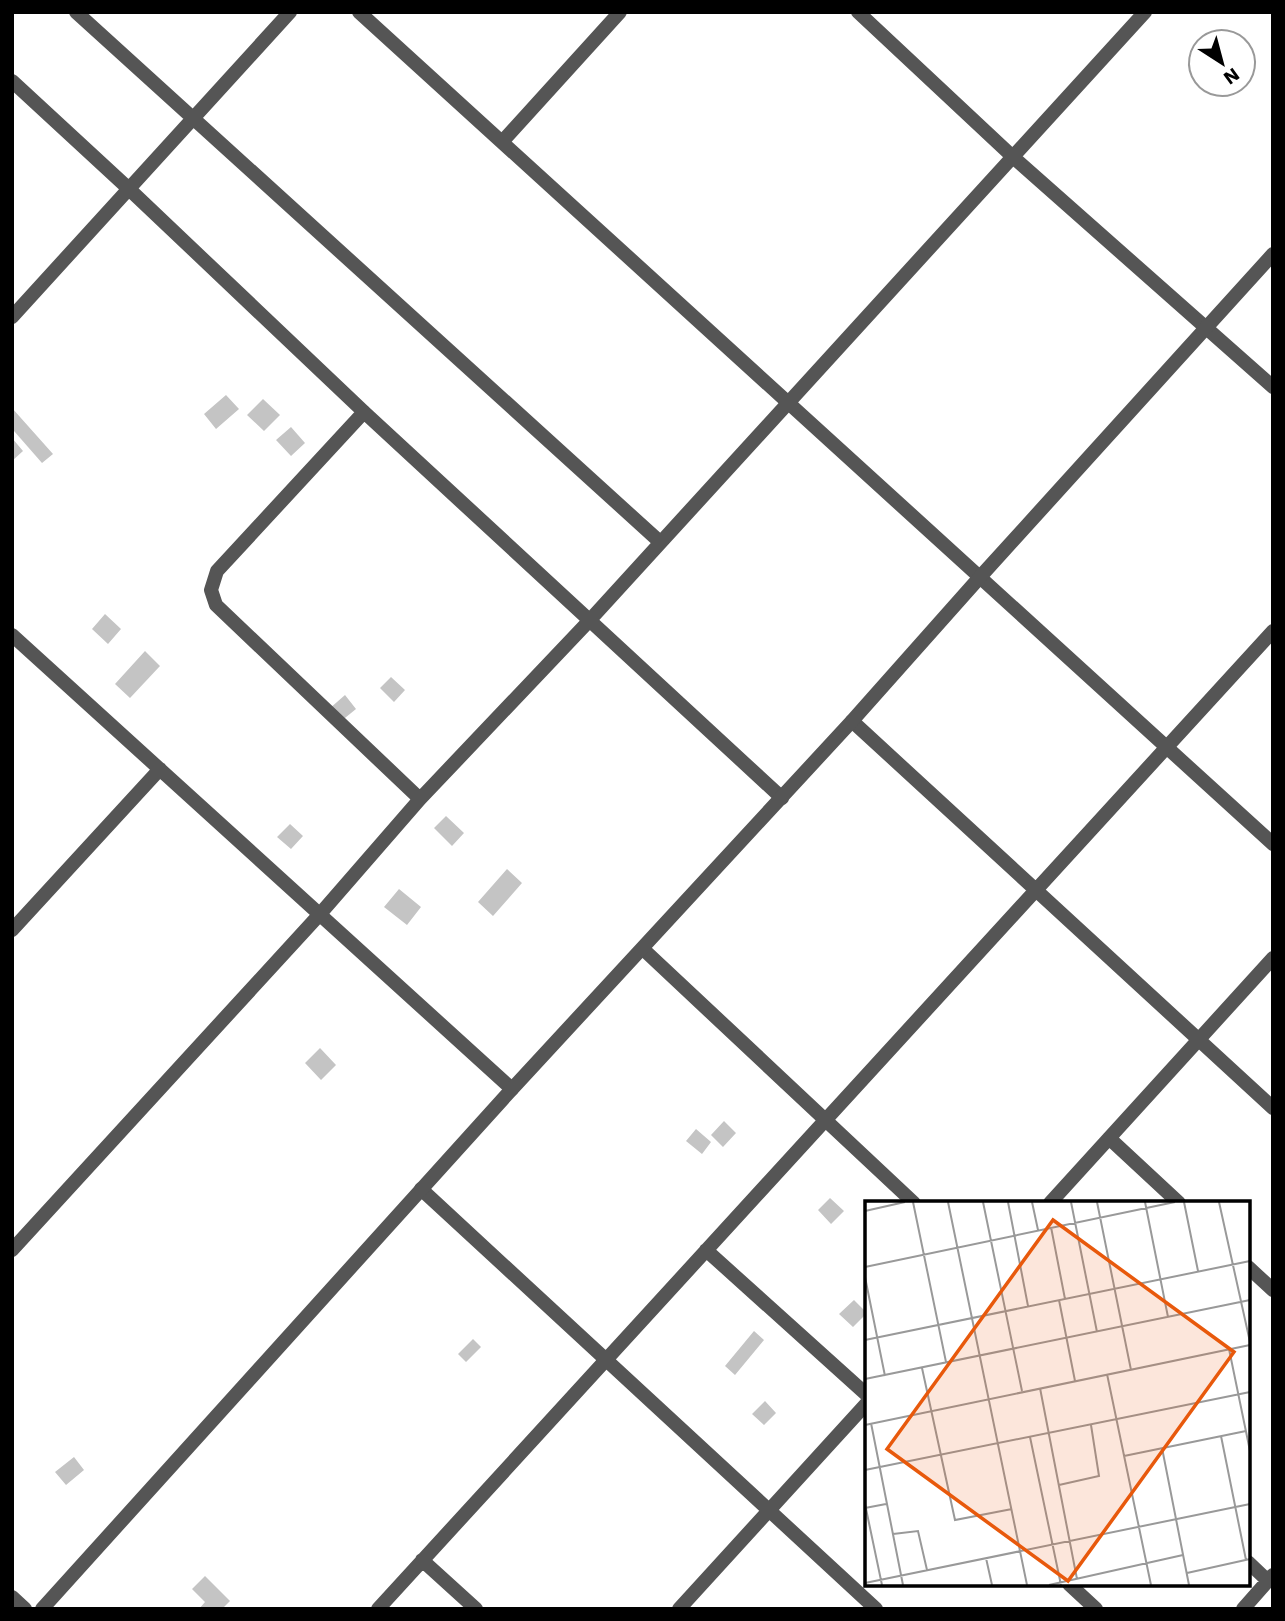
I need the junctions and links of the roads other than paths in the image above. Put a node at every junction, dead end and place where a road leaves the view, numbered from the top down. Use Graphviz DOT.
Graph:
graph roads {
  1 [pos="76,12"];
  2 [pos="290,12"];
  3 [pos="359,12"];
  4 [pos="620,12"];
  5 [pos="858,12"];
  6 [pos="1145,12"];
  7 [pos="12,81"];
  8 [pos="193,118"];
  9 [pos="502,142"];
  10 [pos="1013,157"];
  11 [pos="129,189"];
  12 [pos="1273,254"];
  13 [pos="12,317"];
  14 [pos="1207,327"];
  15 [pos="1273,387"];
  16 [pos="788,402"];
  17 [pos="364,412"];
  18 [pos="660,542"];
  19 [pos="979,577"];
  20 [pos="589,621"];
  21 [pos="1273,631"];
  22 [pos="12,635"];
  23 [pos="852,722"];
  24 [pos="1166,747"];
  25 [pos="160,769"];
  26 [pos="782,798"];
  27 [pos="420,799"];
  28 [pos="1273,844"];
  29 [pos="1035,888"];
  30 [pos="320,914"];
  31 [pos="12,930"];
  32 [pos="643,949"];
  33 [pos="1273,958"];
  34 [pos="1199,1039"];
  35 [pos="512,1089"];
  36 [pos="1273,1108"];
  37 [pos="825,1120"];
  38 [pos="1109,1138"];
  39 [pos="421,1189"];
  40 [pos="912,1201"];
  41 [pos="1052,1201"];
  42 [pos="1177,1201"];
  43 [pos="12,1250"];
  44 [pos="706,1250"];
  45 [pos="1250,1269"];
  46 [pos="1273,1290"];
  47 [pos="606,1360"];
  48 [pos="865,1393"];
  49 [pos="865,1405"];
  50 [pos="769,1510"];
  51 [pos="422,1560"];
  52 [pos="1250,1563"];
  53 [pos="1270,1578"];
  54 [pos="1071,1586"];
  55 [pos="12,1597"];
  56 [pos="25,1609"];
  57 [pos="41,1609"];
  58 [pos="378,1609"];
  59 [pos="476,1609"];
  60 [pos="679,1609"];
  61 [pos="876,1609"];
  62 [pos="1096,1609"];
  63 [pos="1243,1609"];
  1 -- 8 [label="street"];
  2 -- 8 [label="street"];
  3 -- 9 [label="street"];
  4 -- 9 [label="street"];
  5 -- 10 [label="street"];
  6 -- 10 [label="street"];
  7 -- 11 [label="street"];
  8 -- 11 [label="street"];
  8 -- 18 [label="street"];
  9 -- 16 [label="street"];
  10 -- 14 [label="street"];
  10 -- 16 [label="street"];
  11 -- 13 [label="street"];
  11 -- 17 [label="street"];
  12 -- 14 [label="street"];
  14 -- 15 [label="street"];
  14 -- 19 [label="street"];
  16 -- 18 [label="street"];
  16 -- 19 [label="street"];
  17 -- 20 [label="street"];
  17 -- 27 [label="street"];
  18 -- 20 [label="street"];
  19 -- 23 [label="street"];
  19 -- 24 [label="street"];
  20 -- 26 [label="street"];
  20 -- 27 [label="street"];
  21 -- 24 [label="street"];
  22 -- 25 [label="street"];
  23 -- 26 [label="street"];
  23 -- 29 [label="street"];
  24 -- 28 [label="street"];
  24 -- 29 [label="street"];
  25 -- 30 [label="street"];
  25 -- 31 [label="street"];
  26 -- 32 [label="street"];
  27 -- 30 [label="street"];
  29 -- 34 [label="street"];
  29 -- 37 [label="street"];
  30 -- 35 [label="street"];
  30 -- 43 [label="street"];
  32 -- 35 [label="street"];
  32 -- 37 [label="street"];
  33 -- 34 [label="street"];
  34 -- 36 [label="street"];
  34 -- 38 [label="street"];
  35 -- 39 [label="street"];
  37 -- 40 [label="street"];
  37 -- 44 [label="street"];
  38 -- 41 [label="street"];
  38 -- 42 [label="street"];
  39 -- 47 [label="street"];
  39 -- 57 [label="street"];
  44 -- 47 [label="street"];
  44 -- 48 [label="street"];
  45 -- 46 [label="street"];
  47 -- 50 [label="street"];
  47 -- 51 [label="street"];
  49 -- 50 [label="street"];
  50 -- 60 [label="street"];
  50 -- 61 [label="street"];
  51 -- 58 [label="street"];
  51 -- 59 [label="street"];
  52 -- 53 [label="street"];
  53 -- 63 [label="street"];
  54 -- 62 [label="street"];
  55 -- 56 [label="street"];
}
